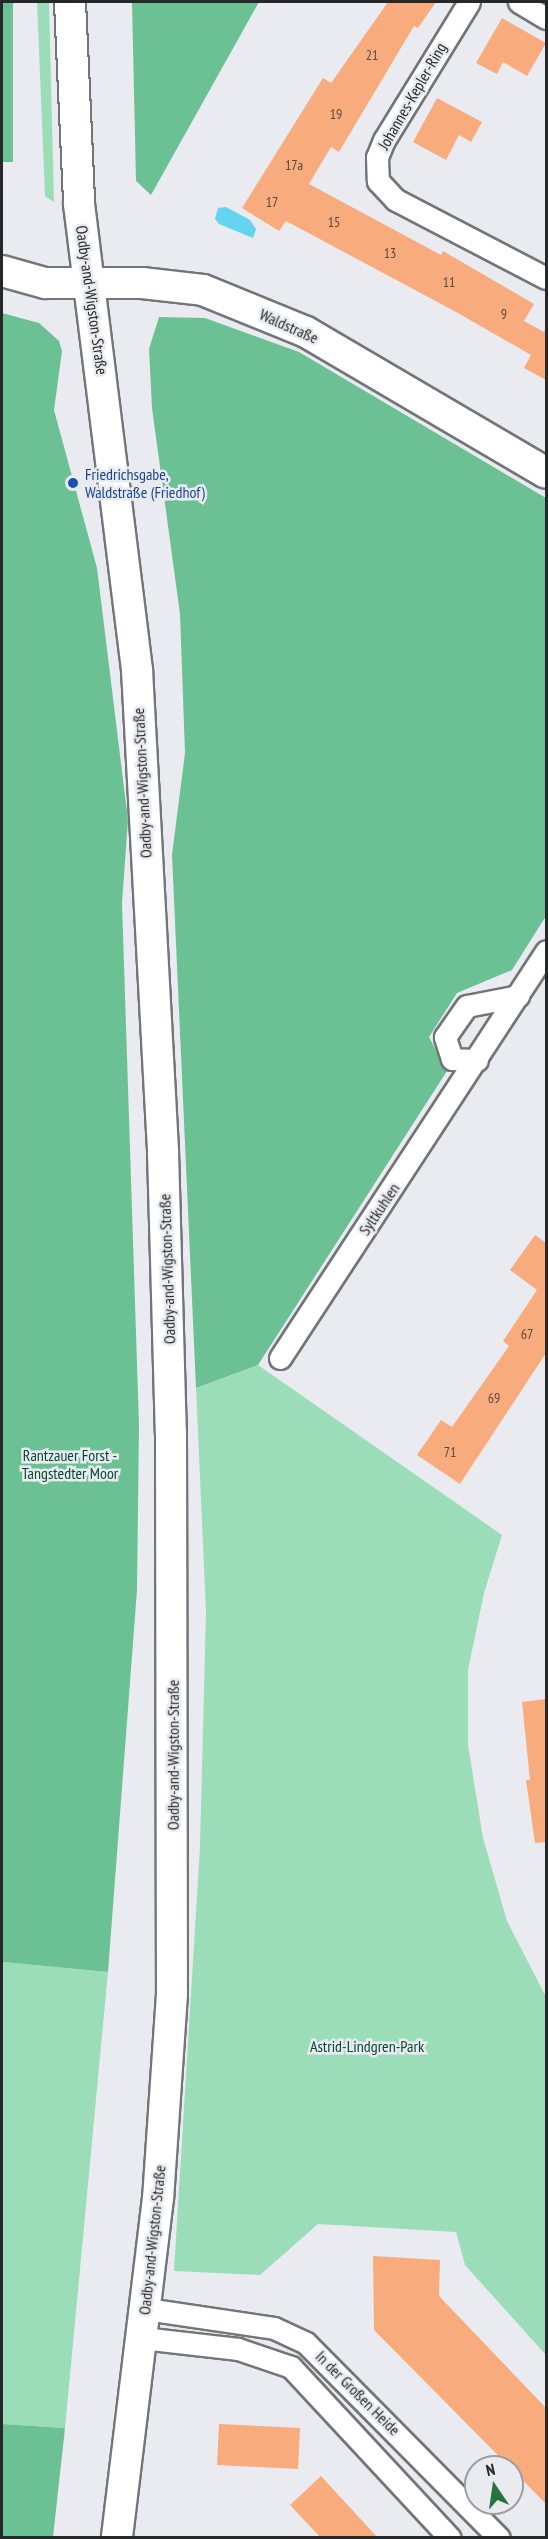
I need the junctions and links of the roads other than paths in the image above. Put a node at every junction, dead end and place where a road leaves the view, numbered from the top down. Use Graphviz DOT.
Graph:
graph roads {
  1 [pos="70,2"];
  2 [pos="469,2"];
  3 [pos="519,2"];
  4 [pos="546,18"];
  5 [pos="2,271"];
  6 [pos="546,278"];
  7 [pos="91,281"];
  8 [pos="546,472"];
  9 [pos="546,951"];
  10 [pos="518,996"];
  11 [pos="477,1060"];
  12 [pos="280,1358"];
  13 [pos="144,2324"];
  14 [pos="117,2538"];
  15 [pos="450,2538"];
  16 [pos="499,2538"];
  1 -- 7 [label="main road, Oadby-and-Wigston-Straße"];
  2 -- 6 [label="street, Johannes-Kepler-Ring"];
  3 -- 4 [label="street"];
  5 -- 7 [label="main road, Waldstraße"];
  7 -- 8 [label="main road, Waldstraße"];
  7 -- 13 [label="main road, Oadby-and-Wigston-Straße"];
  9 -- 10 [label="street, Syltkuhlen"];
  10 -- 11 [label="street, Syltkuhlen"];
  10 -- 11 [label="street"];
  11 -- 12 [label="street, Syltkuhlen"];
  13 -- 14 [label="main road, Oadby-and-Wigston-Straße"];
  13 -- 15 [label="street, In der Großen Heide"];
  13 -- 16 [label="street, In der Großen Heide"];
}
